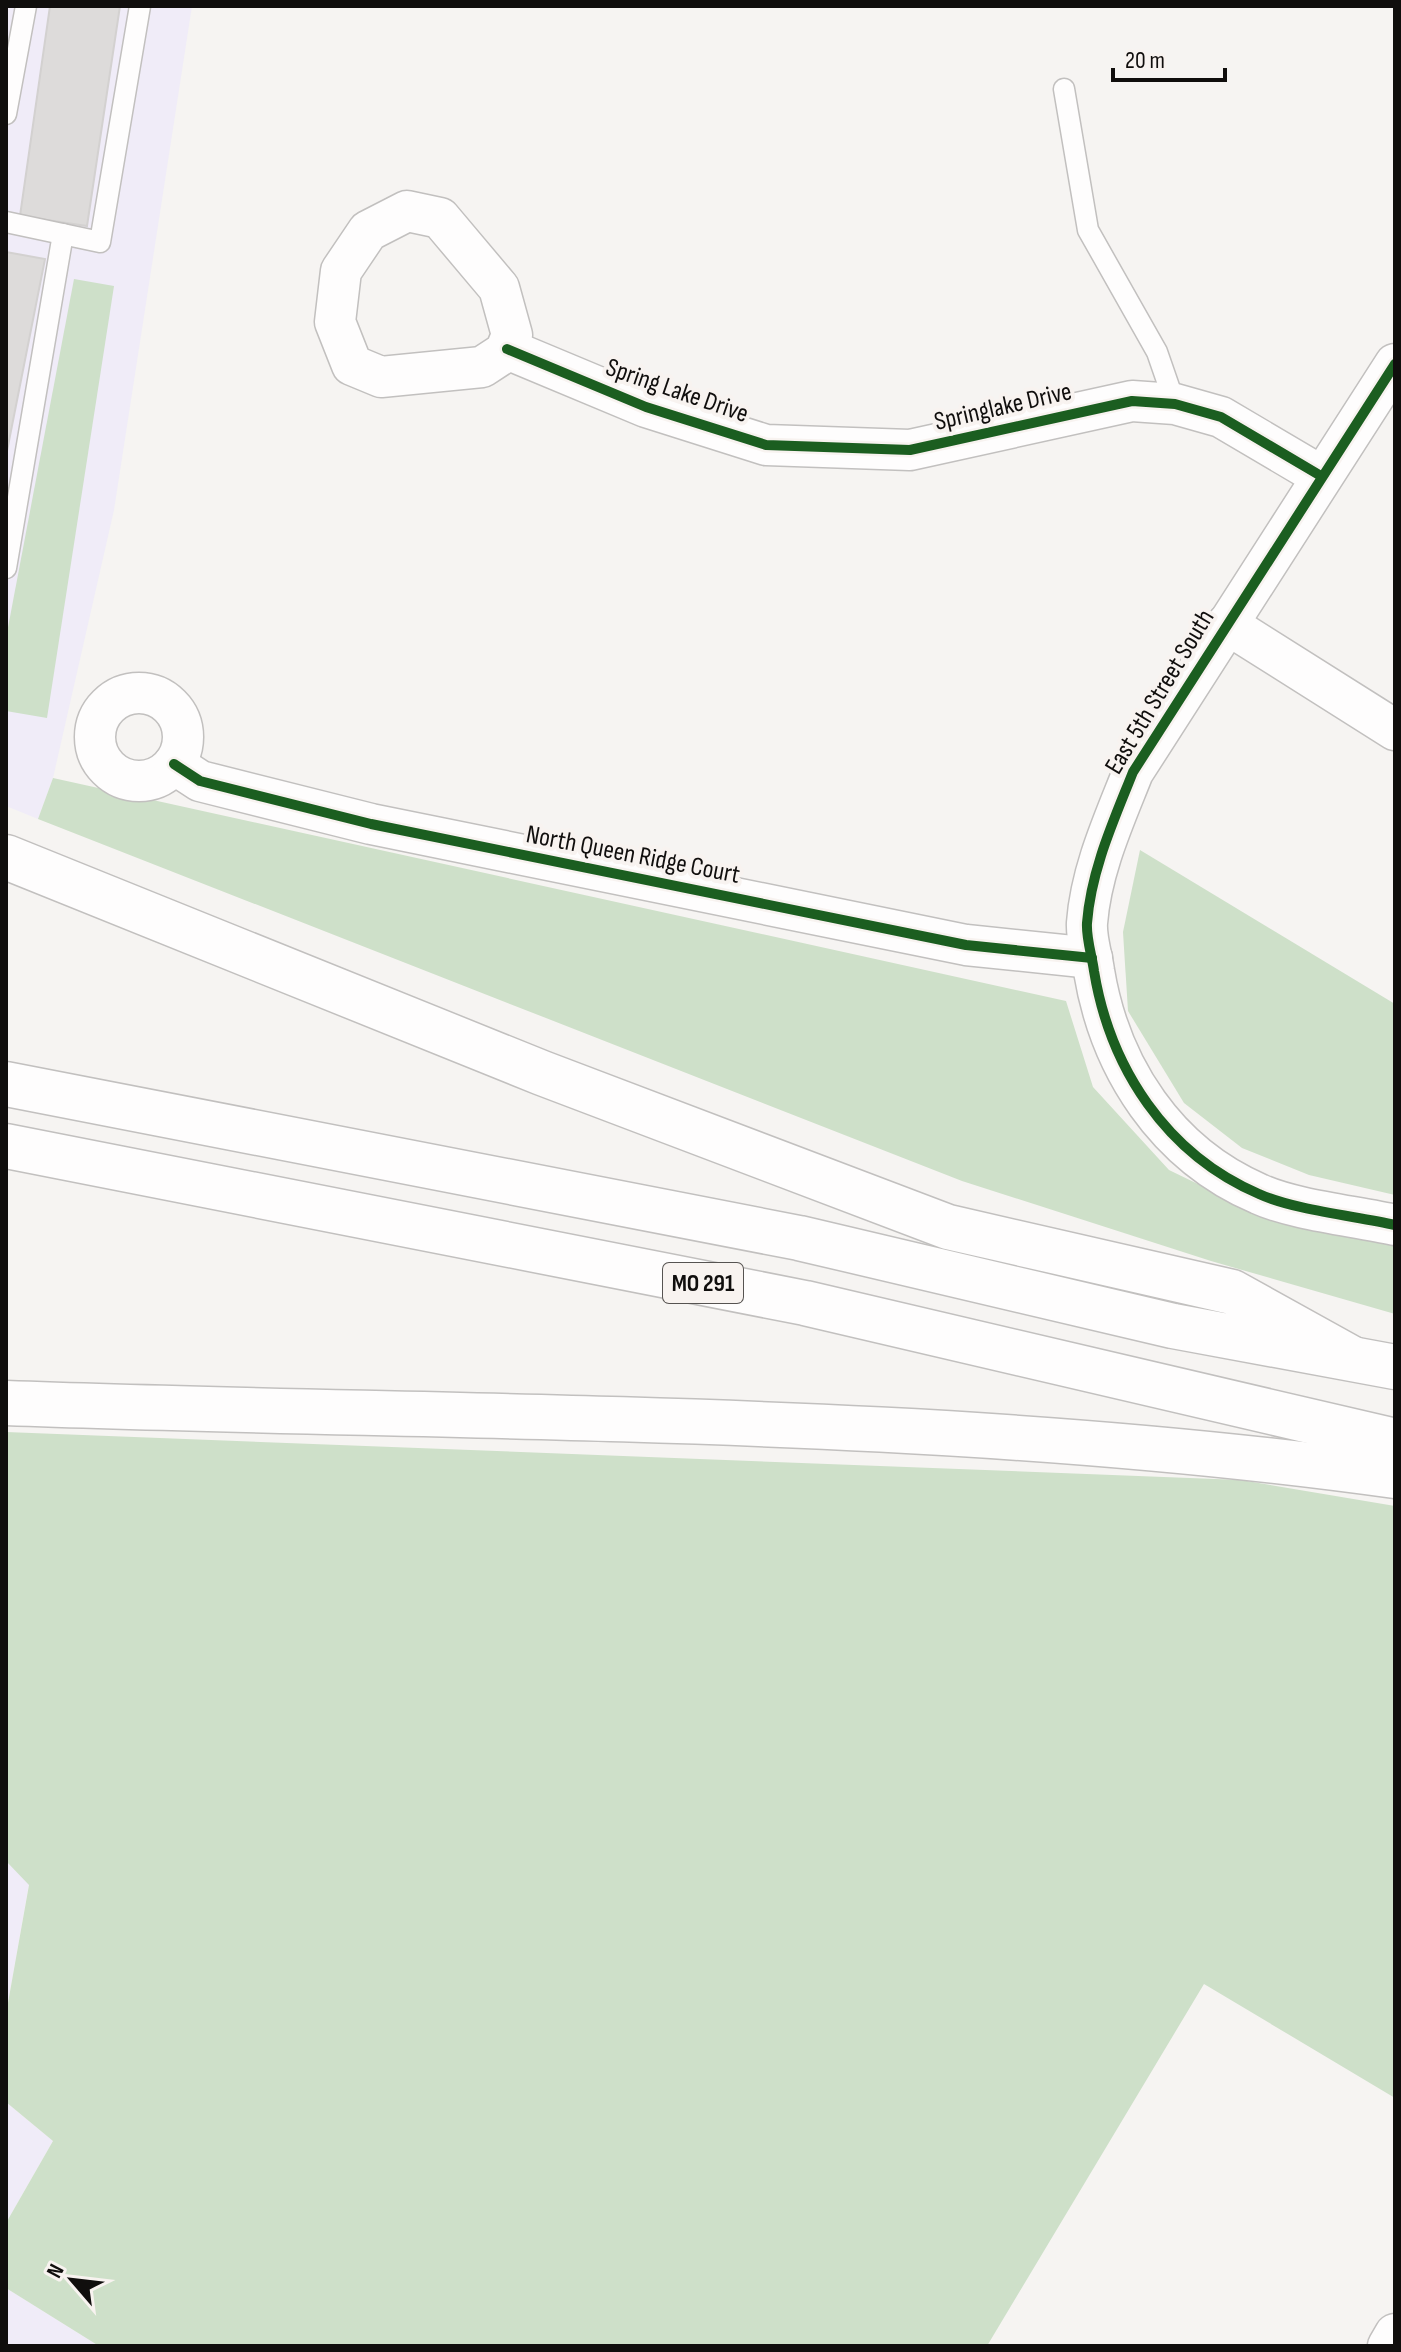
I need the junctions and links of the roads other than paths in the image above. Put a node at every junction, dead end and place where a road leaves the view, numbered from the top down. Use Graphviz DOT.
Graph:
graph roads {
  1 [pos="26,6"];
  2 [pos="140,6"];
  3 [pos="1064,89"];
  4 [pos="6,114"];
  5 [pos="6,222"];
  6 [pos="63,234"];
  7 [pos="507,349"];
  8 [pos="1395,364"];
  9 [pos="1175,404"];
  10 [pos="839,448"];
  11 [pos="15,468"];
  12 [pos="1321,476"];
  13 [pos="6,568"];
  14 [pos="1227,624"];
  15 [pos="1395,730"];
  16 [pos="174,764"];
  17 [pos="6,857"];
  18 [pos="1092,958"];
  19 [pos="6,1084"];
  20 [pos="6,1146"];
  21 [pos="1395,1225"];
  22 [pos="1351,1358"];
  23 [pos="1395,1367"];
  24 [pos="6,1403"];
  25 [pos="1395,1441"];
  26 [pos="1395,1476"];
  27 [pos="1395,2334"];
  28 [pos="1388,2346"];
  1 -- 4 [label="lane"];
  2 -- 6 [label="lane"];
  3 -- 9 [label="lane"];
  5 -- 6 [label="lane"];
  6 -- 11 [label="lane"];
  7 -- 7 [label="street"];
  7 -- 10 [label="street, Spring Lake Drive"];
  8 -- 12 [label="street, East 5th Street South"];
  9 -- 10 [label="street, Springlake Drive"];
  9 -- 12 [label="street"];
  11 -- 13 [label="lane"];
  12 -- 14 [label="street, East 5th Street South"];
  14 -- 15 [label="street"];
  14 -- 18 [label="street, East 5th Street South"];
  16 -- 18 [label="street, North Queen Ridge Court"];
  17 -- 22 [label="highway"];
  18 -- 21 [label="street, East 5th Street South"];
  19 -- 22 [label="highway, MO 291"];
  20 -- 25 [label="highway, MO 291"];
  22 -- 23 [label="highway, MO 291"];
  24 -- 26 [label="highway"];
  27 -- 28 [label="street"];
}
